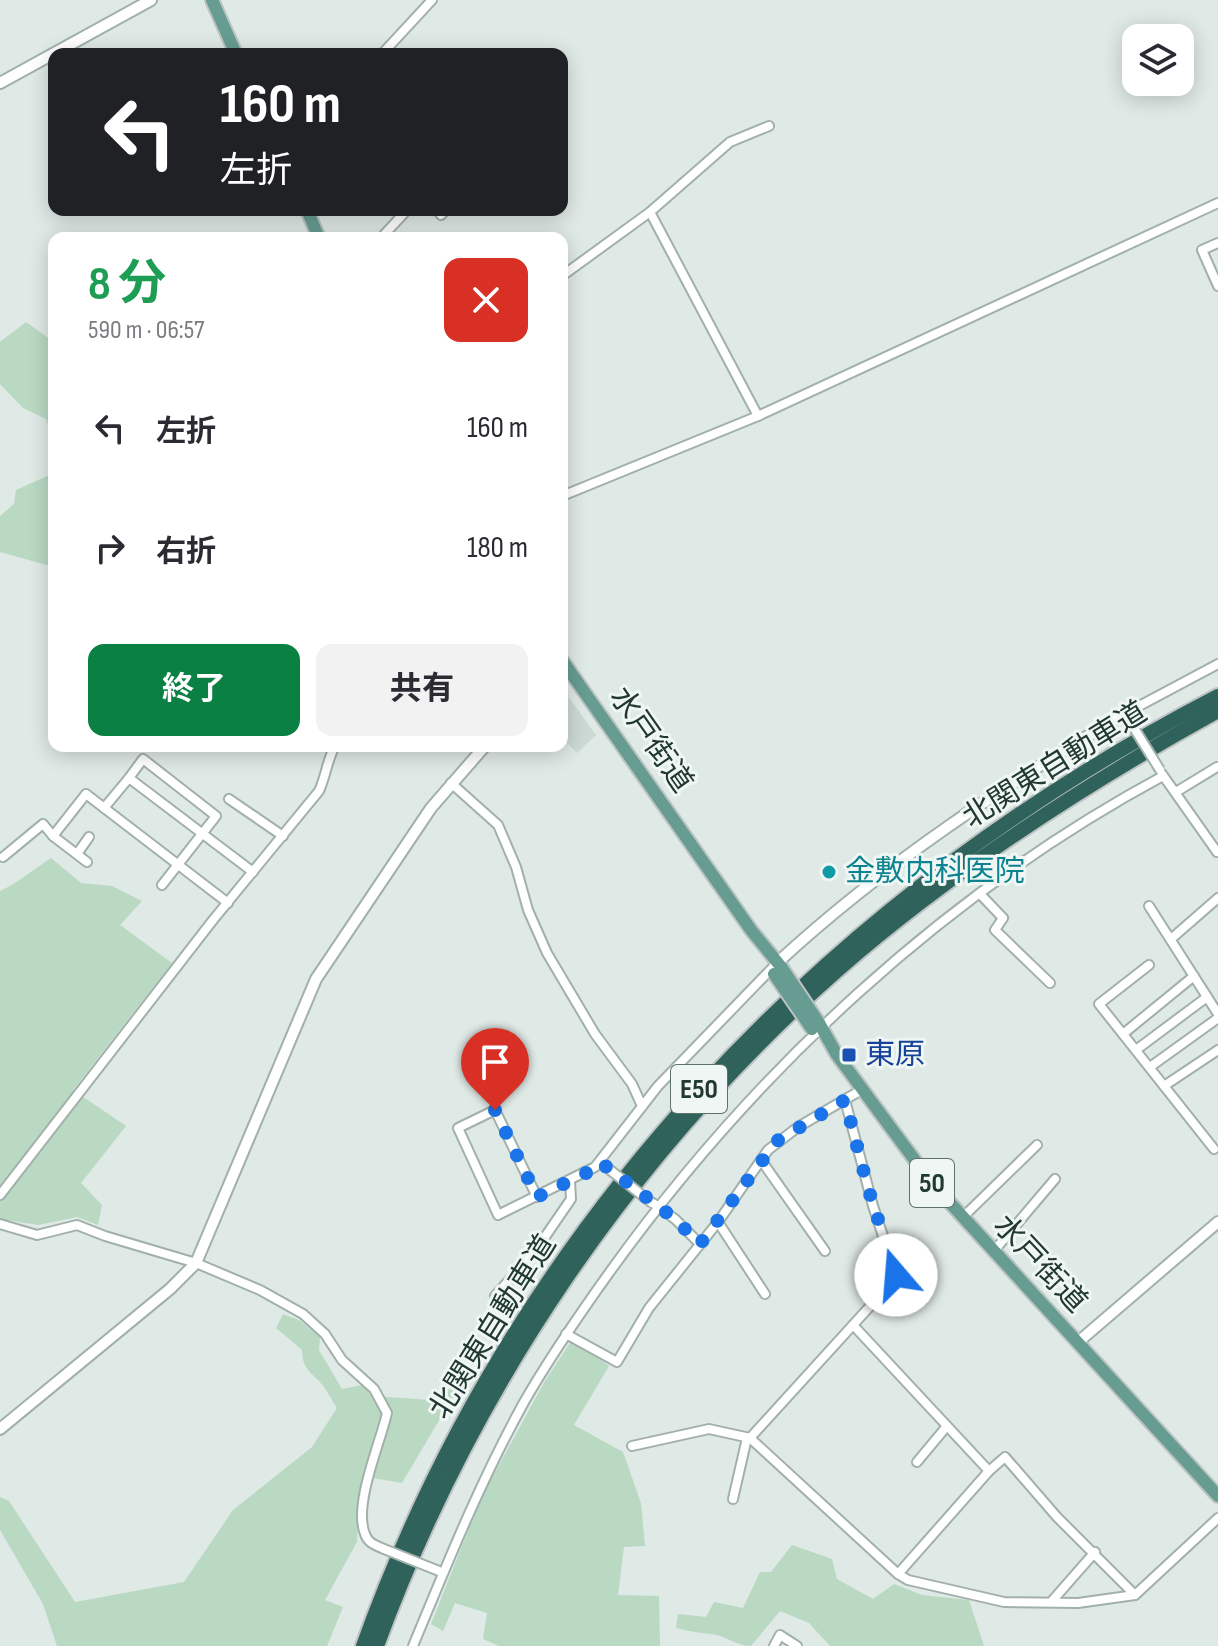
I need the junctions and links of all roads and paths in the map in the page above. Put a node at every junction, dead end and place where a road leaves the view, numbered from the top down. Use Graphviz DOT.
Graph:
graph roads {
  1 [pos="151,0"];
  2 [pos="212,0"];
  3 [pos="432,0"];
  4 [pos="63,48"];
  5 [pos="233,48"];
  6 [pos="388,48"];
  7 [pos="48,56"];
  8 [pos="1,82"];
  9 [pos="769,126"];
  10 [pos="1218,203"];
  11 [pos="650,212"];
  12 [pos="401,216"];
  13 [pos="387,232"];
  14 [pos="1218,243"];
  15 [pos="568,272"];
  16 [pos="1218,284"];
  17 [pos="758,416"];
  18 [pos="568,494"];
  19 [pos="1218,664"];
  20 [pos="568,670"];
  21 [pos="1218,696"];
  22 [pos="1218,711"];
  23 [pos="1128,717"];
  24 [pos="333,752"];
  25 [pos="479,752"];
  26 [pos="1217,767"];
  27 [pos="1162,773"];
  28 [pos="129,778"];
  29 [pos="451,783"];
  30 [pos="1176,792"];
  31 [pos="229,799"];
  32 [pos="104,808"];
  33 [pos="203,833"];
  34 [pos="53,836"];
  35 [pos="283,836"];
  36 [pos="89,837"];
  37 [pos="1217,852"];
  38 [pos="77,854"];
  39 [pos="3,857"];
  40 [pos="87,862"];
  41 [pos="178,865"];
  42 [pos="253,872"];
  43 [pos="162,885"];
  44 [pos="980,894"];
  45 [pos="1218,898"];
  46 [pos="228,903"];
  47 [pos="1149,906"];
  48 [pos="1171,939"];
  49 [pos="1149,965"];
  50 [pos="776,968"];
  51 [pos="1194,976"];
  52 [pos="1050,983"];
  53 [pos="1207,997"];
  54 [pos="1218,1016"];
  55 [pos="818,1029"];
  56 [pos="1123,1034"];
  57 [pos="1136,1050"];
  58 [pos="1218,1050"];
  59 [pos="1150,1067"];
  60 [pos="1164,1086"];
  61 [pos="863,1089"];
  62 [pos="845,1100"];
  63 [pos="642,1106"];
  64 [pos="1037,1145"];
  65 [pos="1214,1149"];
  66 [pos="761,1160"];
  67 [pos="602,1164"];
  68 [pos="1055,1179"];
  69 [pos="570,1181"];
  70 [pos="0,1195"];
  71 [pos="537,1197"];
  72 [pos="655,1204"];
  73 [pos="962,1218"];
  74 [pos="718,1222"];
  75 [pos="1218,1222"];
  76 [pos="0,1224"];
  77 [pos="700,1244"];
  78 [pos="825,1251"];
  79 [pos="993,1252"];
  80 [pos="196,1263"];
  81 [pos="765,1294"];
  82 [pos="502,1308"];
  83 [pos="853,1325"];
  84 [pos="566,1334"];
  85 [pos="1077,1343"];
  86 [pos="947,1426"];
  87 [pos="0,1429"];
  88 [pos="749,1438"];
  89 [pos="632,1446"];
  90 [pos="917,1462"];
  91 [pos="989,1471"];
  92 [pos="1218,1496"];
  93 [pos="733,1499"];
  94 [pos="1218,1518"];
  95 [pos="1095,1552"];
  96 [pos="441,1572"];
  97 [pos="898,1574"];
  98 [pos="1135,1595"];
  99 [pos="1052,1601"];
  100 [pos="363,1646"];
  101 [pos="377,1646"];
  102 [pos="413,1646"];
  103 [pos="774,1646"];
  104 [pos="797,1646"];
  1 -- 4 [label="street"];
  2 -- 5 [label="main road"];
  3 -- 6 [label="street"];
  7 -- 8 [label="street"];
  9 -- 11 [label="street"];
  10 -- 17 [label="street"];
  11 -- 15 [label="street"];
  11 -- 17 [label="street"];
  12 -- 13 [label="street"];
  14 -- 16 [label="street"];
  17 -- 18 [label="street"];
  19 -- 23 [label="street"];
  20 -- 50 [label="main road, 水戸街道 / 50"];
  21 -- 100 [label="highway, 北関東自動車道 / E50"];
  22 -- 101 [label="highway, 北関東自動車道 / E50"];
  23 -- 27 [label="street, bridge"];
  23 -- 50 [label="street"];
  24 -- 35 [label="street"];
  25 -- 29 [label="street"];
  26 -- 30 [label="street"];
  27 -- 30 [label="street"];
  27 -- 44 [label="street"];
  28 -- 32 [label="street"];
  28 -- 33 [label="street"];
  28 -- 33 [label="street"];
  29 -- 63 [label="street"];
  29 -- 80 [label="street"];
  30 -- 37 [label="street"];
  31 -- 35 [label="street"];
  32 -- 34 [label="street"];
  32 -- 41 [label="street"];
  33 -- 41 [label="street"];
  33 -- 42 [label="street"];
  34 -- 38 [label="street"];
  34 -- 39 [label="street"];
  35 -- 42 [label="street"];
  36 -- 38 [label="street"];
  38 -- 40 [label="street"];
  41 -- 43 [label="street"];
  41 -- 46 [label="street"];
  42 -- 46 [label="street"];
  44 -- 52 [label="street"];
  44 -- 55 [label="street"];
  45 -- 48 [label="street"];
  46 -- 70 [label="street"];
  47 -- 48 [label="street"];
  48 -- 51 [label="street"];
  49 -- 56 [label="street"];
  50 -- 55 [label="main road, 水戸街道 / 50, bridge"];
  50 -- 63 [label="street"];
  51 -- 53 [label="street"];
  51 -- 56 [label="street"];
  53 -- 54 [label="street"];
  53 -- 57 [label="street"];
  54 -- 59 [label="street"];
  55 -- 61 [label="main road, 水戸街道 / 50"];
  55 -- 72 [label="street"];
  56 -- 57 [label="street"];
  57 -- 59 [label="street"];
  58 -- 60 [label="street"];
  59 -- 60 [label="street"];
  60 -- 65 [label="street"];
  61 -- 62 [label="street"];
  61 -- 73 [label="main road, 水戸街道 / 50"];
  62 -- 66 [label="street"];
  62 -- 83 [label="street"];
  63 -- 67 [label="street"];
  64 -- 73 [label="street"];
  66 -- 74 [label="street"];
  66 -- 78 [label="street"];
  67 -- 69 [label="street"];
  67 -- 72 [label="street, bridge"];
  68 -- 79 [label="street"];
  69 -- 71 [label="street"];
  69 -- 82 [label="street"];
  71 -- 71 [label="street"];
  72 -- 77 [label="street"];
  72 -- 84 [label="street"];
  73 -- 79 [label="main road, 水戸街道 / 50"];
  74 -- 77 [label="street"];
  74 -- 81 [label="street"];
  75 -- 85 [label="street"];
  76 -- 80 [label="street"];
  77 -- 84 [label="street"];
  79 -- 85 [label="main road, 水戸街道 / 50"];
  80 -- 87 [label="street"];
  80 -- 96 [label="street, bridge"];
  83 -- 86 [label="street"];
  83 -- 88 [label="street"];
  84 -- 96 [label="street"];
  85 -- 92 [label="main road, 水戸街道 / 50"];
  86 -- 90 [label="street"];
  86 -- 91 [label="street"];
  88 -- 89 [label="street"];
  88 -- 93 [label="street"];
  88 -- 97 [label="street"];
  91 -- 95 [label="street"];
  91 -- 97 [label="street"];
  94 -- 98 [label="street"];
  95 -- 98 [label="street"];
  95 -- 99 [label="street"];
  96 -- 102 [label="street"];
  97 -- 99 [label="street"];
  98 -- 99 [label="street"];
  103 -- 104 [label="street"];
}
